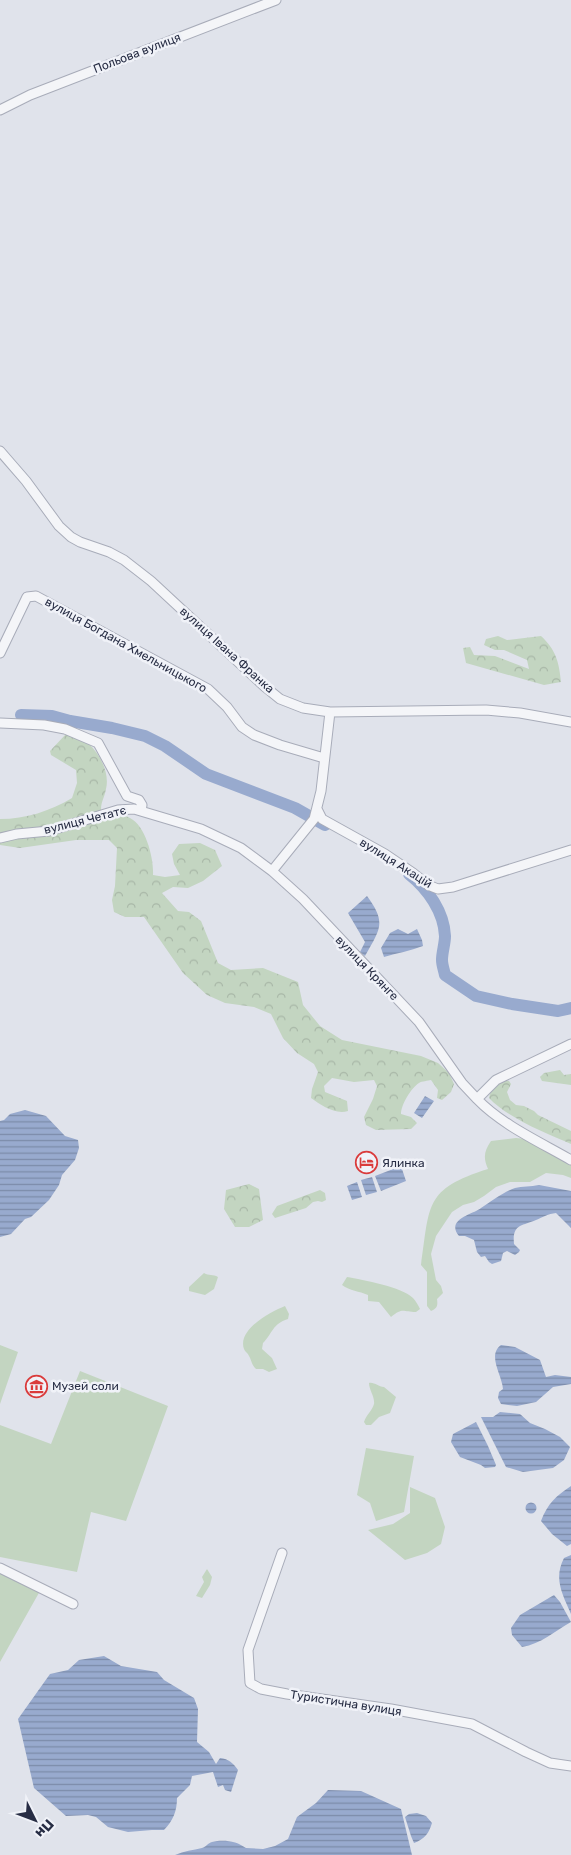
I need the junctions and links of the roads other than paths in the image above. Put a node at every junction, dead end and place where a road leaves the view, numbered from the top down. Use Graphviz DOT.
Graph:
graph roads {
  1 [pos="276,0"];
  2 [pos="0,110"];
  3 [pos="0,451"];
  4 [pos="0,653"];
  5 [pos="330,712"];
  6 [pos="571,722"];
  7 [pos="0,723"];
  8 [pos="324,758"];
  9 [pos="317,809"];
  10 [pos="141,811"];
  11 [pos="0,838"];
  12 [pos="571,850"];
  13 [pos="272,871"];
  14 [pos="571,1044"];
  15 [pos="477,1099"];
  16 [pos="571,1160"];
  17 [pos="282,1553"];
  18 [pos="0,1568"];
  19 [pos="73,1604"];
  20 [pos="571,1766"];
  1 -- 2 [label="street, Польова вулиця"];
  3 -- 5 [label="street, вулиця Івана Франка"];
  4 -- 8 [label="street, вулиця Богдана Хмельницького"];
  5 -- 6 [label="street, вулиця Івана Франка"];
  5 -- 8 [label="street"];
  7 -- 10 [label="street"];
  8 -- 9 [label="street"];
  9 -- 12 [label="street, вулиця Акацій"];
  9 -- 13 [label="street"];
  10 -- 11 [label="street, вулиця Четатє"];
  10 -- 13 [label="street, вулиця Крянге"];
  13 -- 15 [label="street, вулиця Крянге"];
  14 -- 15 [label="street"];
  15 -- 16 [label="street, вулиця Крянге"];
  17 -- 20 [label="street, Туристична вулиця"];
  18 -- 19 [label="street"];
}
